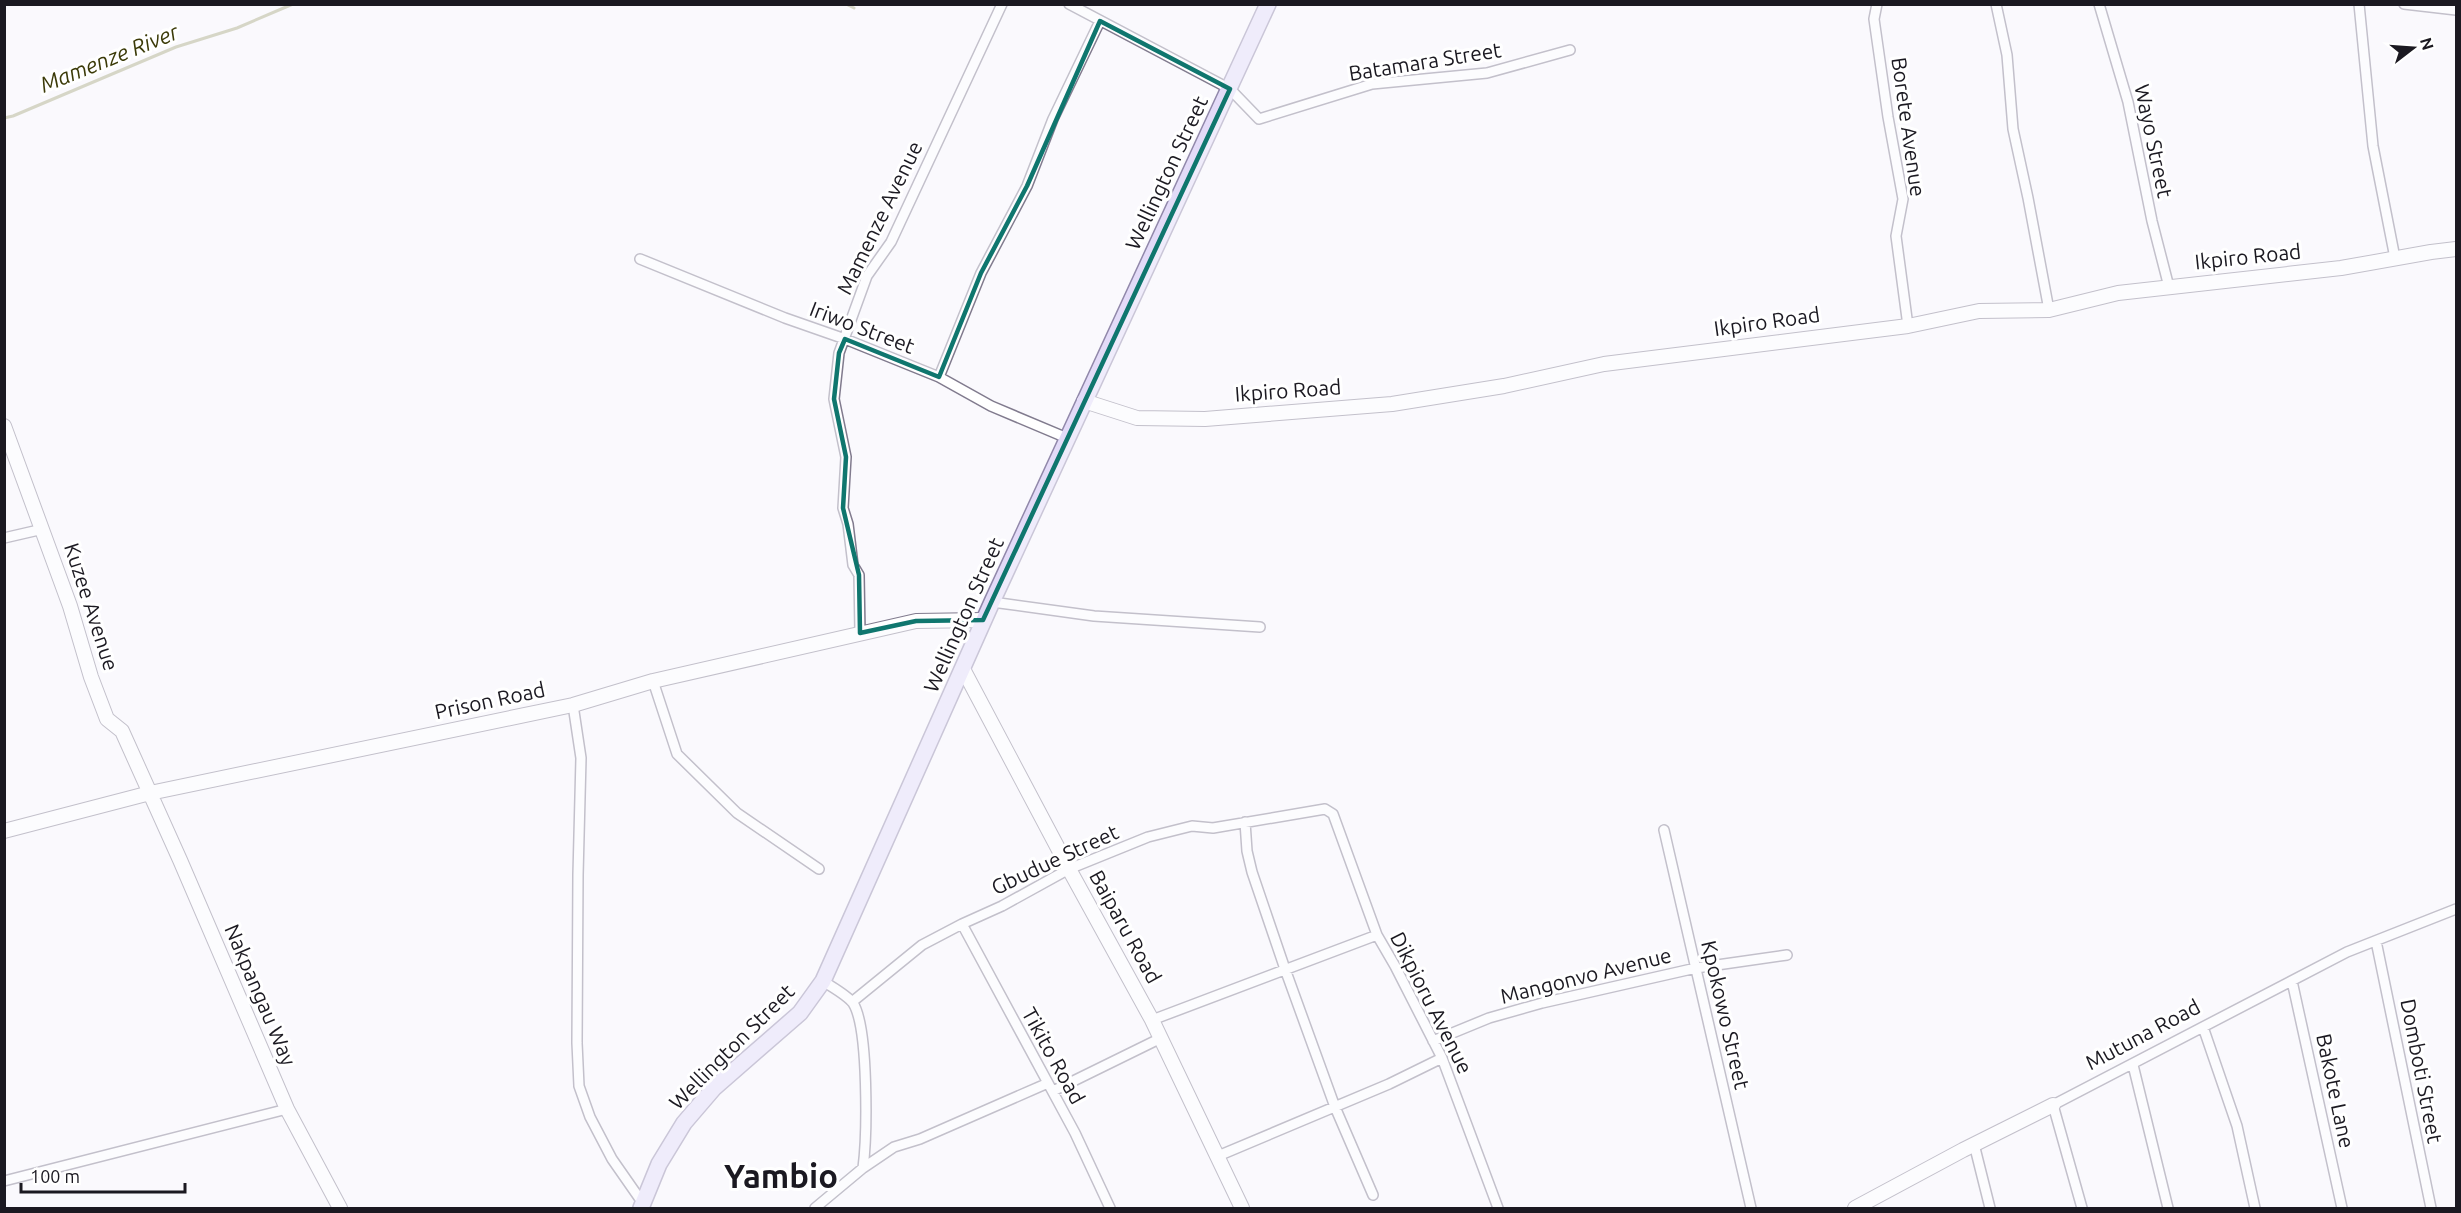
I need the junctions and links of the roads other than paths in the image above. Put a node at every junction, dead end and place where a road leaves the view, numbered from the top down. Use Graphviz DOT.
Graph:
graph roads {
  1 [pos="1002,4"];
  2 [pos="1069,4"];
  3 [pos="1268,4"];
  4 [pos="1877,4"];
  5 [pos="1996,4"];
  6 [pos="2099,4"];
  7 [pos="2359,4"];
  8 [pos="2404,4"];
  9 [pos="2457,10"];
  10 [pos="1100,21"];
  11 [pos="1570,50"];
  12 [pos="1230,89"];
  13 [pos="2457,249"];
  14 [pos="2395,258"];
  15 [pos="640,259"];
  16 [pos="2169,287"];
  17 [pos="2049,310"];
  18 [pos="1908,326"];
  19 [pos="845,339"];
  20 [pos="939,377"];
  21 [pos="1083,401"];
  22 [pos="4,426"];
  23 [pos="1067,438"];
  24 [pos="43,529"];
  25 [pos="4,538"];
  26 [pos="992,602"];
  27 [pos="983,620"];
  28 [pos="1260,627"];
  29 [pos="860,633"];
  30 [pos="963,669"];
  31 [pos="653,681"];
  32 [pos="573,705"];
  33 [pos="150,793"];
  34 [pos="1333,814"];
  35 [pos="1245,822"];
  36 [pos="5,830"];
  37 [pos="1664,830"];
  38 [pos="819,869"];
  39 [pos="1069,869"];
  40 [pos="2457,909"];
  41 [pos="962,924"];
  42 [pos="1377,935"];
  43 [pos="2376,941"];
  44 [pos="1787,955"];
  45 [pos="1696,968"];
  46 [pos="1285,969"];
  47 [pos="824,981"];
  48 [pos="2292,981"];
  49 [pos="852,1002"];
  50 [pos="1152,1020"];
  51 [pos="2203,1027"];
  52 [pos="1161,1038"];
  53 [pos="1433,1041"];
  54 [pos="1442,1058"];
  55 [pos="2133,1065"];
  56 [pos="1050,1087"];
  57 [pos="2053,1105"];
  58 [pos="1335,1107"];
  59 [pos="287,1109"];
  60 [pos="1974,1144"];
  61 [pos="1218,1156"];
  62 [pos="863,1168"];
  63 [pos="4,1181"];
  64 [pos="1373,1195"];
  65 [pos="642,1205"];
  66 [pos="1863,1207"];
  67 [pos="340,1209"];
  68 [pos="815,1209"];
  69 [pos="1110,1209"];
  70 [pos="1242,1209"];
  71 [pos="1498,1209"];
  72 [pos="1751,1209"];
  73 [pos="1989,1209"];
  74 [pos="2082,1209"];
  75 [pos="2168,1209"];
  76 [pos="2255,1209"];
  77 [pos="2342,1209"];
  78 [pos="2431,1209"];
  1 -- 19 [label="street, Mamenze Avenue"];
  2 -- 10 [label="street, Batamara Street"];
  3 -- 12 [label="main road, Wellington Street"];
  4 -- 18 [label="street, Borete Avenue"];
  5 -- 17 [label="street"];
  6 -- 16 [label="street, Wayo Street"];
  7 -- 14 [label="street"];
  8 -- 9 [label="street"];
  10 -- 12 [label="street, Batamara Street"];
  10 -- 20 [label="street"];
  11 -- 12 [label="street, Batamara Street"];
  12 -- 21 [label="main road, Wellington Street"];
  13 -- 14 [label="street, Ikpiro Road"];
  14 -- 16 [label="street, Ikpiro Road"];
  15 -- 19 [label="street, Iriwo Street"];
  16 -- 17 [label="street, Ikpiro Road"];
  17 -- 18 [label="street, Ikpiro Road"];
  18 -- 21 [label="street, Ikpiro Road"];
  19 -- 20 [label="street, Iriwo Street"];
  19 -- 29 [label="street, Mamenze Avenue"];
  20 -- 23 [label="street, Iriwo Street"];
  21 -- 23 [label="main road, Wellington Street"];
  22 -- 24 [label="street, Kuzee Avenue"];
  23 -- 26 [label="main road, Wellington Street"];
  24 -- 25 [label="street"];
  24 -- 33 [label="street, Kuzee Avenue"];
  26 -- 27 [label="main road, Wellington Street"];
  26 -- 28 [label="street"];
  27 -- 29 [label="street, Prison Road"];
  27 -- 30 [label="main road, Wellington Street"];
  29 -- 31 [label="street, Prison Road"];
  30 -- 39 [label="street, Baiparu Road"];
  30 -- 47 [label="main road, Wellington Street"];
  31 -- 32 [label="street, Prison Road"];
  31 -- 38 [label="street"];
  32 -- 33 [label="street, Prison Road"];
  32 -- 65 [label="street"];
  33 -- 36 [label="street, Prison Road"];
  33 -- 59 [label="street, Nakpangau Way"];
  34 -- 35 [label="street, Gbudue Street"];
  34 -- 42 [label="street, Dikpioru Avenue"];
  35 -- 39 [label="street, Gbudue Street"];
  35 -- 46 [label="street"];
  37 -- 45 [label="street, Kpokowo Street"];
  39 -- 41 [label="street, Gbudue Street"];
  39 -- 50 [label="street, Baiparu Road"];
  40 -- 43 [label="street, Mutuna Road"];
  41 -- 49 [label="street, Gbudue Street"];
  41 -- 56 [label="street, Tikito Road"];
  42 -- 46 [label="street"];
  42 -- 53 [label="street, Dikpioru Avenue"];
  43 -- 48 [label="street, Mutuna Road"];
  43 -- 78 [label="street, Domboti Street"];
  44 -- 45 [label="street, Mangonvo Avenue"];
  45 -- 53 [label="street, Mangonvo Avenue"];
  45 -- 72 [label="street, Kpokowo Street"];
  46 -- 50 [label="street"];
  46 -- 58 [label="street"];
  47 -- 49 [label="street"];
  47 -- 65 [label="main road, Wellington Street"];
  48 -- 51 [label="street, Mutuna Road"];
  48 -- 77 [label="street, Bakote Lane"];
  49 -- 62 [label="street"];
  50 -- 52 [label="street, Baiparu Road"];
  51 -- 55 [label="street, Mutuna Road"];
  51 -- 76 [label="street"];
  52 -- 56 [label="street"];
  52 -- 61 [label="street, Baiparu Road"];
  53 -- 54 [label="street, Dikpioru Avenue"];
  54 -- 58 [label="street"];
  54 -- 71 [label="street, Dikpioru Avenue"];
  55 -- 57 [label="street, Mutuna Road"];
  55 -- 75 [label="street"];
  56 -- 62 [label="street"];
  56 -- 69 [label="street, Tikito Road"];
  57 -- 60 [label="street, Mutuna Road"];
  57 -- 74 [label="street"];
  58 -- 61 [label="street"];
  58 -- 64 [label="street"];
  59 -- 63 [label="street"];
  59 -- 67 [label="street, Nakpangau Way"];
  60 -- 66 [label="street, Mutuna Road"];
  60 -- 73 [label="street"];
  61 -- 70 [label="street, Baiparu Road"];
  62 -- 68 [label="street"];
}
